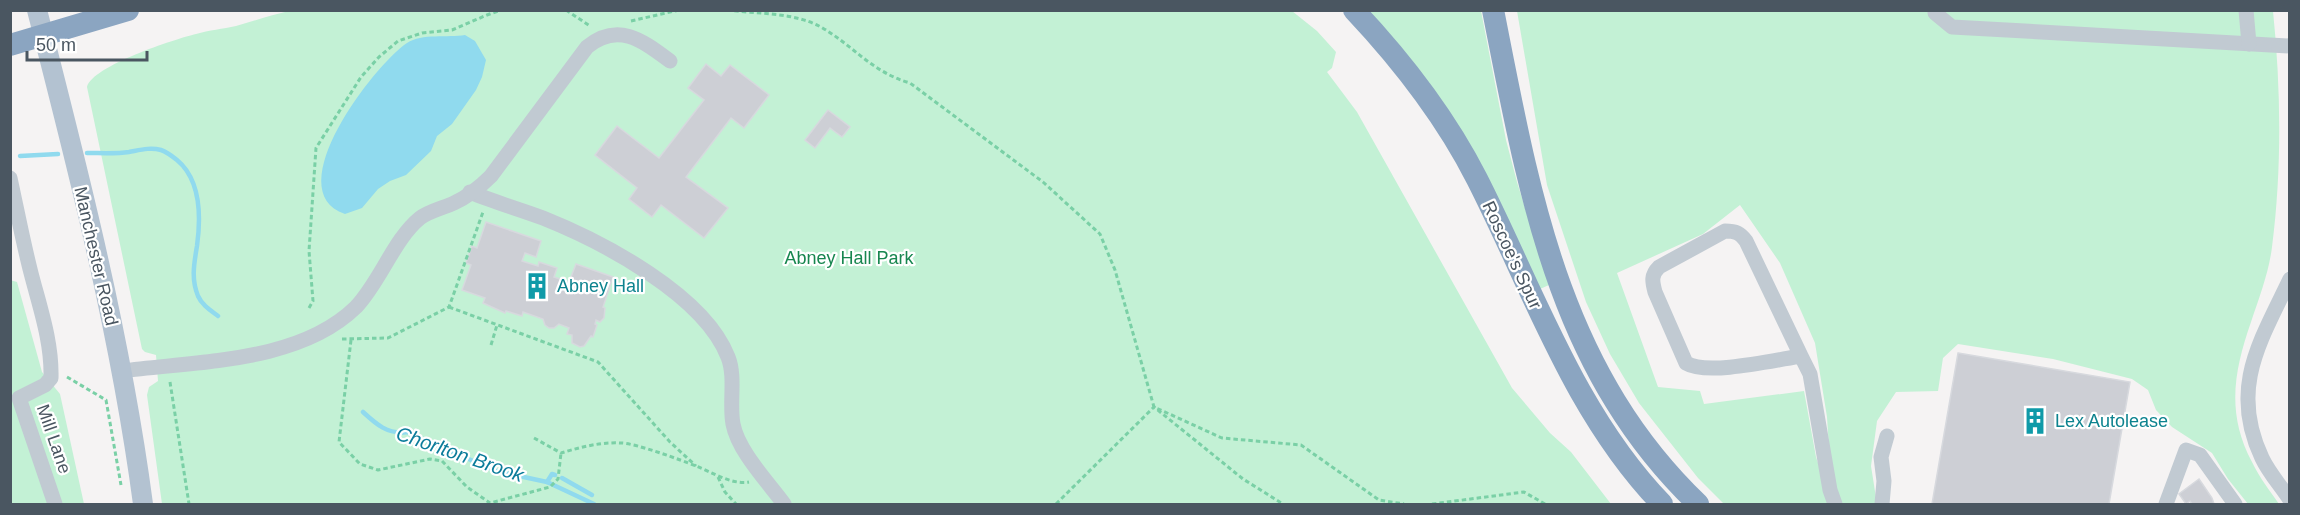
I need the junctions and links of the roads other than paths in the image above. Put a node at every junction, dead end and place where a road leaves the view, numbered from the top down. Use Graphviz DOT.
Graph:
graph roads {
  1 [pos="37,10"];
  2 [pos="128,10"];
  3 [pos="1354,10"];
  4 [pos="1493,10"];
  5 [pos="1935,10"];
  6 [pos="2246,10"];
  7 [pos="2250,44"];
  8 [pos="10,45"];
  9 [pos="2289,46"];
  10 [pos="670,61"];
  11 [pos="10,178"];
  12 [pos="470,192"];
  13 [pos="2289,279"];
  14 [pos="1801,356"];
  15 [pos="122,371"];
  16 [pos="15,395"];
  17 [pos="1887,436"];
  18 [pos="2289,500"];
  19 [pos="56,504"];
  20 [pos="143,504"];
  21 [pos="784,504"];
  22 [pos="1662,504"];
  23 [pos="1698,504"];
  24 [pos="1835,504"];
  25 [pos="1882,504"];
  26 [pos="2166,504"];
  27 [pos="2235,504"];
  1 -- 15 [label="main road, Manchester Road"];
  2 -- 8 [label="highway"];
  3 -- 22 [label="highway, Roscoe's Spur"];
  4 -- 23 [label="highway, Roscoe's Spur"];
  5 -- 7 [label="street"];
  6 -- 7 [label="street"];
  7 -- 9 [label="street"];
  10 -- 12 [label="street"];
  11 -- 16 [label="street, Mill Lane"];
  12 -- 15 [label="street"];
  12 -- 21 [label="street"];
  13 -- 18 [label="street"];
  14 -- 14 [label="street"];
  14 -- 24 [label="street"];
  15 -- 20 [label="main road, Manchester Road"];
  16 -- 19 [label="street, Mill Lane"];
  17 -- 25 [label="street"];
  26 -- 27 [label="street"];
}
